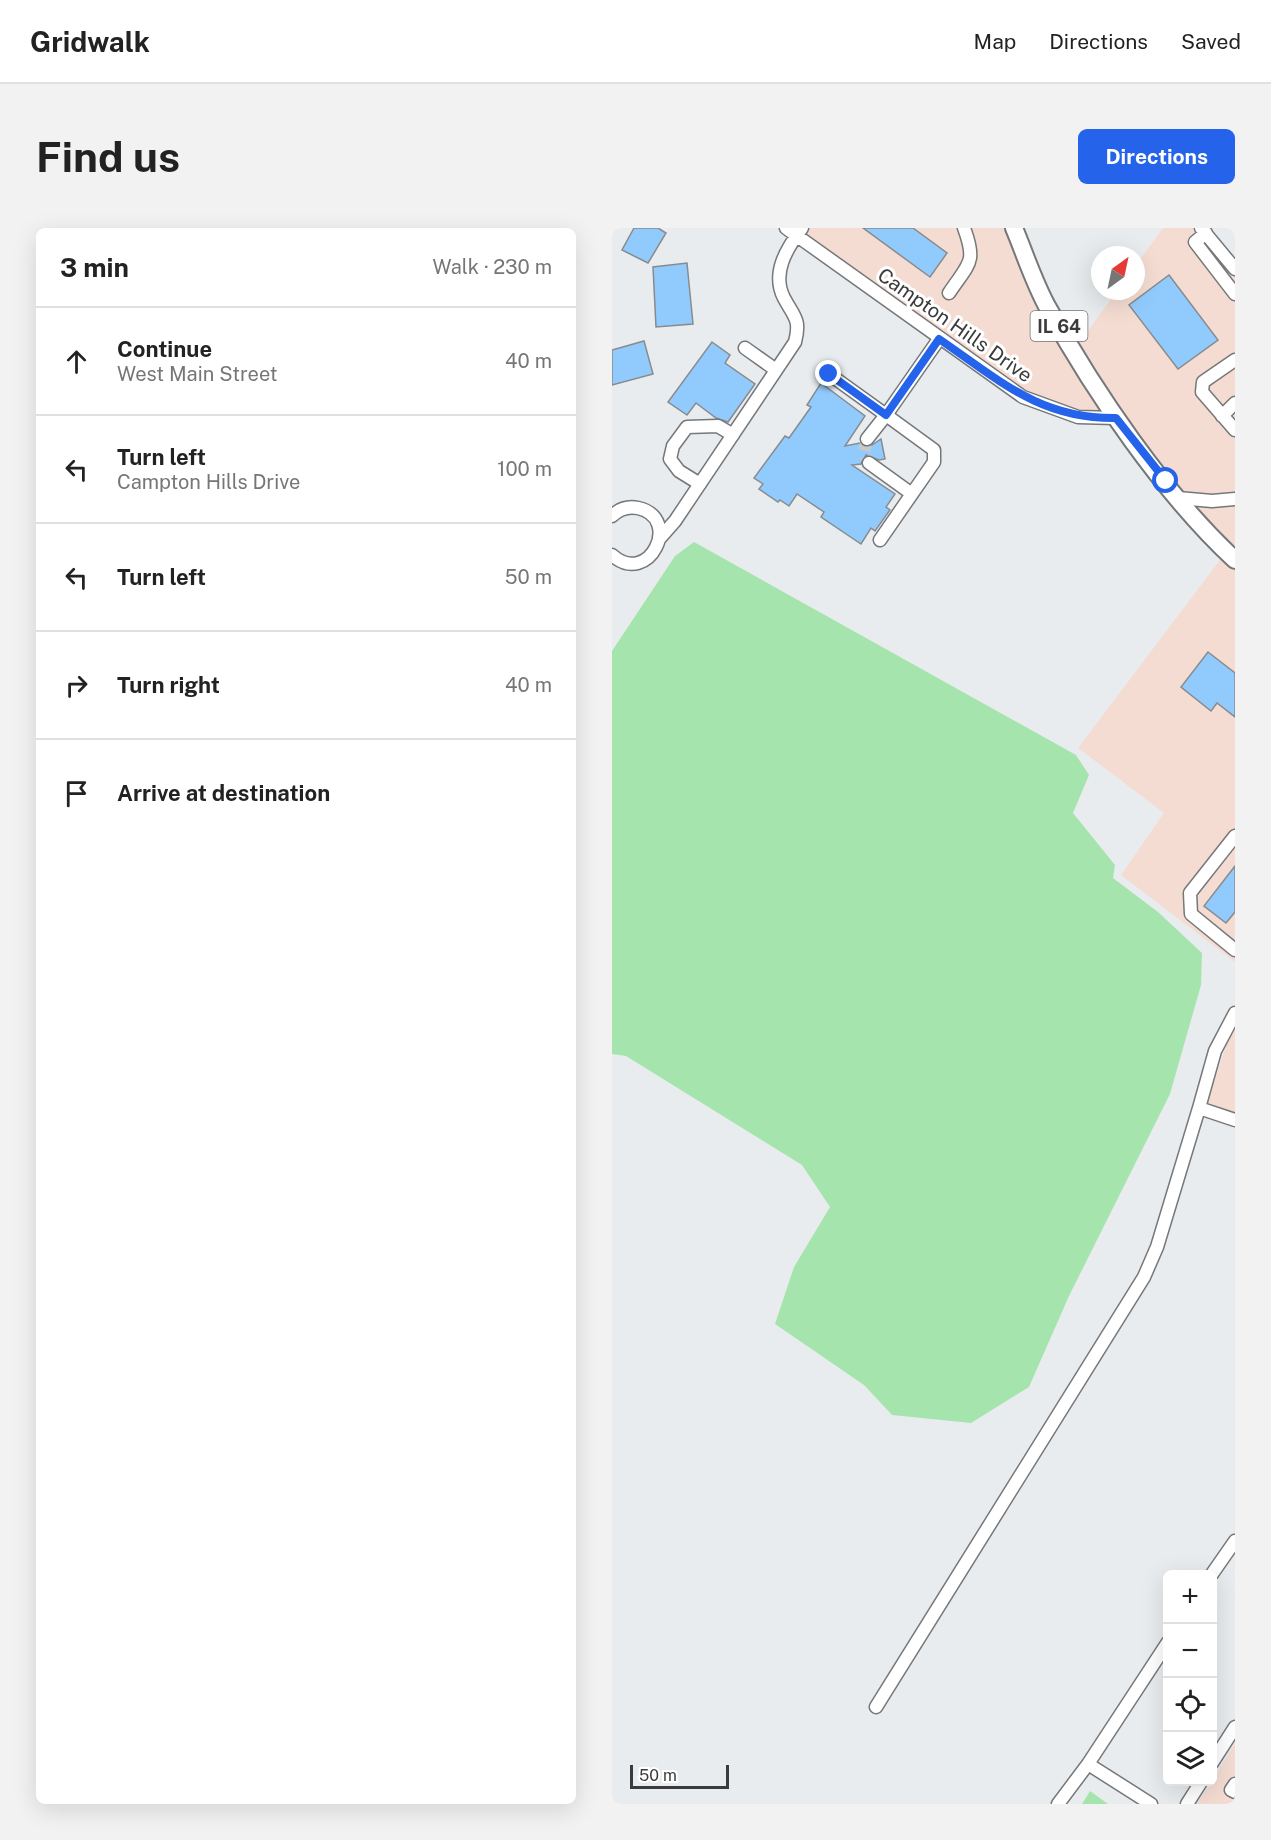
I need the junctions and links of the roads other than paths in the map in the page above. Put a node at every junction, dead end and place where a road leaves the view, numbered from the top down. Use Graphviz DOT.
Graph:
graph roads {
  1 [pos="964,228"];
  2 [pos="1014,228"];
  3 [pos="795,231"];
  4 [pos="1203,231"];
  5 [pos="1235,269"];
  6 [pos="949,293"];
  7 [pos="1235,294"];
  8 [pos="939,339"];
  9 [pos="745,348"];
  10 [pos="1235,360"];
  11 [pos="776,370"];
  12 [pos="829,374"];
  13 [pos="1235,403"];
  14 [pos="886,415"];
  15 [pos="1222,416"];
  16 [pos="1116,418"];
  17 [pos="1235,430"];
  18 [pos="733,435"];
  19 [pos="867,439"];
  20 [pos="869,463"];
  21 [pos="700,484"];
  22 [pos="912,494"];
  23 [pos="1178,498"];
  24 [pos="1235,499"];
  25 [pos="612,516"];
  26 [pos="660,538"];
  27 [pos="880,540"];
  28 [pos="612,555"];
  29 [pos="1235,560"];
  30 [pos="1235,836"];
  31 [pos="1235,950"];
  32 [pos="1235,1013"];
  33 [pos="1199,1108"];
  34 [pos="1235,1120"];
  35 [pos="1235,1541"];
  36 [pos="1215,1570"];
  37 [pos="1163,1648"];
  38 [pos="876,1707"];
  39 [pos="1235,1727"];
  40 [pos="1217,1755"];
  41 [pos="1088,1764"];
  42 [pos="1235,1784"];
  43 [pos="1198,1786"];
  44 [pos="1235,1792"];
  45 [pos="1058,1804"];
  46 [pos="1151,1804"];
  47 [pos="1187,1804"];
  1 -- 6 [label="street"];
  2 -- 16 [label="main road, IL 64"];
  3 -- 8 [label="street, Campton Hills Drive"];
  3 -- 11 [label="street"];
  4 -- 5 [label="street"];
  4 -- 7 [label="street"];
  8 -- 14 [label="street"];
  8 -- 16 [label="street, Campton Hills Drive"];
  9 -- 11 [label="street"];
  10 -- 15 [label="street"];
  11 -- 18 [label="street"];
  12 -- 14 [label="street"];
  13 -- 15 [label="street"];
  14 -- 19 [label="street"];
  14 -- 22 [label="street"];
  15 -- 17 [label="street"];
  16 -- 23 [label="main road, IL 64"];
  18 -- 21 [label="street"];
  18 -- 21 [label="street"];
  20 -- 22 [label="street"];
  21 -- 26 [label="street"];
  22 -- 27 [label="street"];
  23 -- 24 [label="street"];
  23 -- 29 [label="main road, IL 64"];
  25 -- 26 [label="street"];
  26 -- 28 [label="street"];
  30 -- 31 [label="street"];
  32 -- 33 [label="street"];
  33 -- 34 [label="street"];
  33 -- 38 [label="street"];
  35 -- 36 [label="street"];
  37 -- 41 [label="street"];
  39 -- 40 [label="street"];
  41 -- 45 [label="street"];
  41 -- 46 [label="street"];
  42 -- 44 [label="street"];
  43 -- 47 [label="street"];
}
